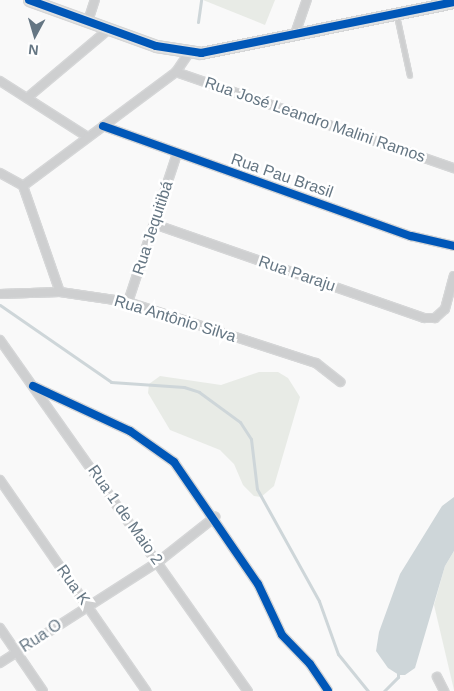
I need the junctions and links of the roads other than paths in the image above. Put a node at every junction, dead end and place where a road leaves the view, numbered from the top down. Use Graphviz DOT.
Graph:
graph roads {
  1 [pos="29,0"];
  2 [pos="95,0"];
  3 [pos="307,0"];
  4 [pos="454,2"];
  5 [pos="397,14"];
  6 [pos="88,21"];
  7 [pos="109,29"];
  8 [pos="295,34"];
  9 [pos="189,53"];
  10 [pos="176,72"];
  11 [pos="410,76"];
  12 [pos="0,81"];
  13 [pos="27,98"];
  14 [pos="103,126"];
  15 [pos="86,136"];
  16 [pos="176,154"];
  17 [pos="454,168"];
  18 [pos="0,172"];
  19 [pos="22,186"];
  20 [pos="154,224"];
  21 [pos="454,246"];
  22 [pos="454,276"];
  23 [pos="60,292"];
  24 [pos="0,294"];
  25 [pos="128,302"];
  26 [pos="0,340"];
  27 [pos="340,382"];
  28 [pos="33,386"];
  29 [pos="0,480"];
  30 [pos="215,517"];
  31 [pos="158,562"];
  32 [pos="87,606"];
  33 [pos="0,628"];
  34 [pos="16,652"];
  35 [pos="0,663"];
  36 [pos="437,676"];
  37 [pos="43,691"];
  38 [pos="146,691"];
  39 [pos="248,691"];
  40 [pos="328,691"];
  41 [pos="444,691"];
  1 -- 6 [label="street"];
  2 -- 6 [label="street"];
  3 -- 8 [label="street"];
  4 -- 5 [label="street"];
  5 -- 8 [label="street"];
  5 -- 11 [label="lane"];
  6 -- 7 [label="street"];
  7 -- 9 [label="street"];
  7 -- 13 [label="street"];
  8 -- 9 [label="street"];
  9 -- 10 [label="street"];
  10 -- 14 [label="street"];
  10 -- 17 [label="street, Rua José Leandro Malini Ramos"];
  12 -- 13 [label="street"];
  13 -- 15 [label="street"];
  14 -- 15 [label="street"];
  14 -- 16 [label="street, Rua Pau Brasil"];
  15 -- 19 [label="street"];
  16 -- 20 [label="street, Rua Jequitibá"];
  16 -- 21 [label="street, Rua Pau Brasil"];
  18 -- 19 [label="street"];
  19 -- 23 [label="street"];
  20 -- 22 [label="street, Rua Paraju"];
  20 -- 25 [label="street, Rua Jequitibá"];
  23 -- 24 [label="street, Rua Antônio Silva"];
  23 -- 25 [label="street, Rua Antônio Silva"];
  25 -- 27 [label="street, Rua Antônio Silva"];
  26 -- 28 [label="street, Rua 1 de Maio 2"];
  28 -- 30 [label="street"];
  28 -- 31 [label="street, Rua 1 de Maio 2"];
  29 -- 32 [label="street, Rua K"];
  30 -- 31 [label="street, Rua O"];
  30 -- 40 [label="street"];
  31 -- 32 [label="street, Rua O"];
  31 -- 39 [label="street, Rua 1 de Maio 2"];
  32 -- 34 [label="street, Rua O"];
  32 -- 38 [label="street, Rua K"];
  33 -- 34 [label="street"];
  34 -- 35 [label="street, Rua O"];
  34 -- 37 [label="street"];
  36 -- 41 [label="street"];
}
